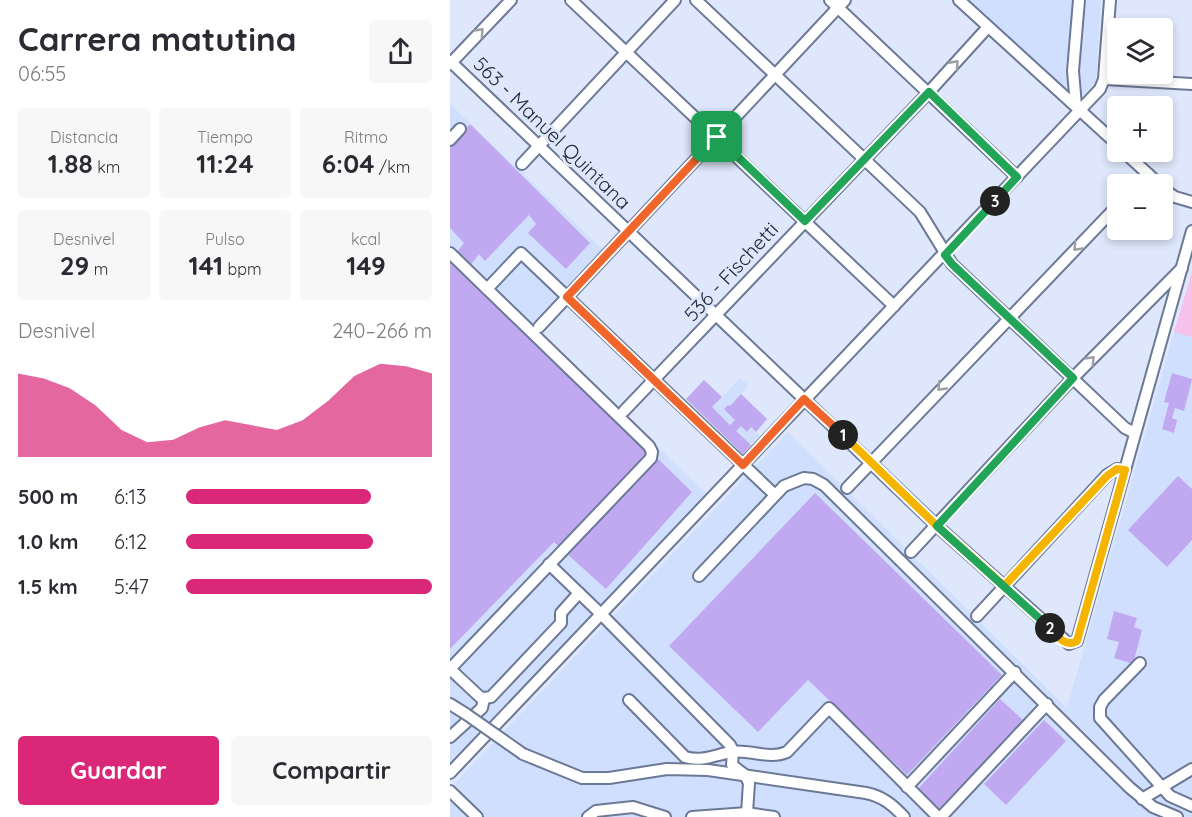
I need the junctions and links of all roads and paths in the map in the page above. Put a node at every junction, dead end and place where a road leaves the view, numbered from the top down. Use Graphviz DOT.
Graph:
graph roads {
  1 [pos="511,0"];
  2 [pos="571,0"];
  3 [pos="675,0"];
  4 [pos="696,0"];
  5 [pos="959,0"];
  6 [pos="1079,0"];
  7 [pos="1110,0"];
  8 [pos="838,3"];
  9 [pos="988,27"];
  10 [pos="626,53"];
  11 [pos="450,62"];
  12 [pos="775,75"];
  13 [pos="1104,79"];
  14 [pos="1192,84"];
  15 [pos="929,92"];
  16 [pos="1079,108"];
  17 [pos="460,129"];
  18 [pos="1107,135"];
  19 [pos="717,137"];
  20 [pos="450,140"];
  21 [pos="539,146"];
  22 [pos="864,159"];
  23 [pos="1135,162"];
  24 [pos="522,164"];
  25 [pos="1148,174"];
  26 [pos="1017,177"];
  27 [pos="1173,196"];
  28 [pos="1192,202"];
  29 [pos="1107,216"];
  30 [pos="805,221"];
  31 [pos="628,231"];
  32 [pos="1192,231"];
  33 [pos="450,253"];
  34 [pos="945,255"];
  35 [pos="1186,265"];
  36 [pos="487,289"];
  37 [pos="564,295"];
  38 [pos="894,306"];
  39 [pos="716,315"];
  40 [pos="1009,316"];
  41 [pos="539,327"];
  42 [pos="1073,378"];
  43 [pos="654,380"];
  44 [pos="804,399"];
  45 [pos="624,411"];
  46 [pos="1136,434"];
  47 [pos="871,462"];
  48 [pos="743,465"];
  49 [pos="1125,470"];
  50 [pos="847,488"];
  51 [pos="775,495"];
  52 [pos="937,526"];
  53 [pos="911,552"];
  54 [pos="549,564"];
  55 [pos="699,576"];
  56 [pos="1004,586"];
  57 [pos="579,593"];
  58 [pos="602,615"];
  59 [pos="977,616"];
  60 [pos="1140,663"];
  61 [pos="450,669"];
  62 [pos="1015,672"];
  63 [pos="484,698"];
  64 [pos="629,700"];
  65 [pos="450,704"];
  66 [pos="1047,704"];
  67 [pos="450,737"];
  68 [pos="733,752"];
  69 [pos="1192,769"];
  70 [pos="450,773"];
  71 [pos="745,775"];
  72 [pos="907,787"];
  73 [pos="1162,788"];
  74 [pos="450,791"];
  75 [pos="1142,799"];
  76 [pos="1192,806"];
  77 [pos="747,813"];
  78 [pos="477,817"];
  79 [pos="588,817"];
  80 [pos="665,817"];
  81 [pos="692,817"];
  82 [pos="774,817"];
  83 [pos="904,817"];
  84 [pos="940,817"];
  85 [pos="1177,817"];
  11 -- 1 [label="street, one-way"];
  2 -- 10 [label="street"];
  3 -- 10 [label="street"];
  4 -- 12 [label="street"];
  5 -- 9 [label="street"];
  6 -- 16 [label="street"];
  7 -- 13 [label="street"];
  8 -- 12 [label="street"];
  8 -- 15 [label="street"];
  15 -- 9 [label="street, 536 - Fischetti, one-way"];
  9 -- 16 [label="street"];
  10 -- 19 [label="street"];
  10 -- 21 [label="street"];
  11 -- 21 [label="street, 563 - Manuel Quintana"];
  12 -- 19 [label="street"];
  12 -- 22 [label="street"];
  13 -- 14 [label="street"];
  13 -- 16 [label="street"];
  15 -- 22 [label="street, 536 - Fischetti"];
  15 -- 26 [label="street"];
  16 -- 18 [label="street"];
  16 -- 26 [label="street"];
  17 -- 20 [label="street"];
  19 -- 30 [label="street"];
  19 -- 31 [label="street"];
  21 -- 24 [label="street"];
  21 -- 31 [label="street, 563 - Manuel Quintana"];
  22 -- 30 [label="street, 536 - Fischetti"];
  22 -- 34 [label="street"];
  23 -- 25 [label="street"];
  26 -- 34 [label="street"];
  27 -- 28 [label="street"];
  29 -- 40 [label="street, one-way"];
  30 -- 38 [label="street"];
  30 -- 39 [label="street, 536 - Fischetti"];
  31 -- 37 [label="street"];
  31 -- 39 [label="street, 563 - Manuel Quintana"];
  32 -- 35 [label="street"];
  33 -- 36 [label="street"];
  34 -- 38 [label="street"];
  34 -- 40 [label="street"];
  42 -- 35 [label="street, one-way"];
  35 -- 46 [label="street"];
  36 -- 37 [label="street"];
  36 -- 54 [label="street"];
  37 -- 41 [label="street"];
  37 -- 43 [label="street"];
  38 -- 44 [label="street"];
  39 -- 43 [label="street, 536 - Fischetti"];
  39 -- 44 [label="street, 563 - Manuel Quintana"];
  40 -- 42 [label="street"];
  40 -- 47 [label="street, one-way"];
  42 -- 46 [label="street"];
  42 -- 52 [label="street"];
  43 -- 45 [label="street, 536 - Fischetti"];
  43 -- 48 [label="street"];
  44 -- 47 [label="street, 563 - Manuel Quintana"];
  44 -- 48 [label="street"];
  46 -- 49 [label="street"];
  47 -- 50 [label="street"];
  47 -- 52 [label="street, 563 - Manuel Quintana"];
  48 -- 51 [label="street"];
  48 -- 58 [label="street"];
  49 -- 56 [label="street"];
  49 -- 56 [label="street, 563 - Manuel Quintana"];
  51 -- 55 [label="street"];
  51 -- 62 [label="street"];
  52 -- 53 [label="street"];
  52 -- 56 [label="street, 563 - Manuel Quintana"];
  54 -- 57 [label="street"];
  54 -- 61 [label="street"];
  56 -- 59 [label="street"];
  57 -- 58 [label="street"];
  57 -- 63 [label="street"];
  58 -- 68 [label="street"];
  58 -- 70 [label="street"];
  60 -- 73 [label="street"];
  61 -- 63 [label="street"];
  62 -- 66 [label="street"];
  62 -- 72 [label="street"];
  63 -- 67 [label="street"];
  64 -- 68 [label="street"];
  65 -- 71 [label="street, bridge"];
  66 -- 75 [label="street"];
  66 -- 84 [label="street"];
  68 -- 71 [label="street"];
  68 -- 72 [label="street"];
  69 -- 73 [label="street"];
  71 -- 77 [label="street"];
  71 -- 83 [label="street"];
  72 -- 84 [label="street"];
  73 -- 75 [label="street"];
  73 -- 76 [label="street"];
  74 -- 78 [label="street"];
  75 -- 85 [label="street"];
  77 -- 81 [label="street"];
  77 -- 82 [label="street"];
  79 -- 80 [label="street"];
}
